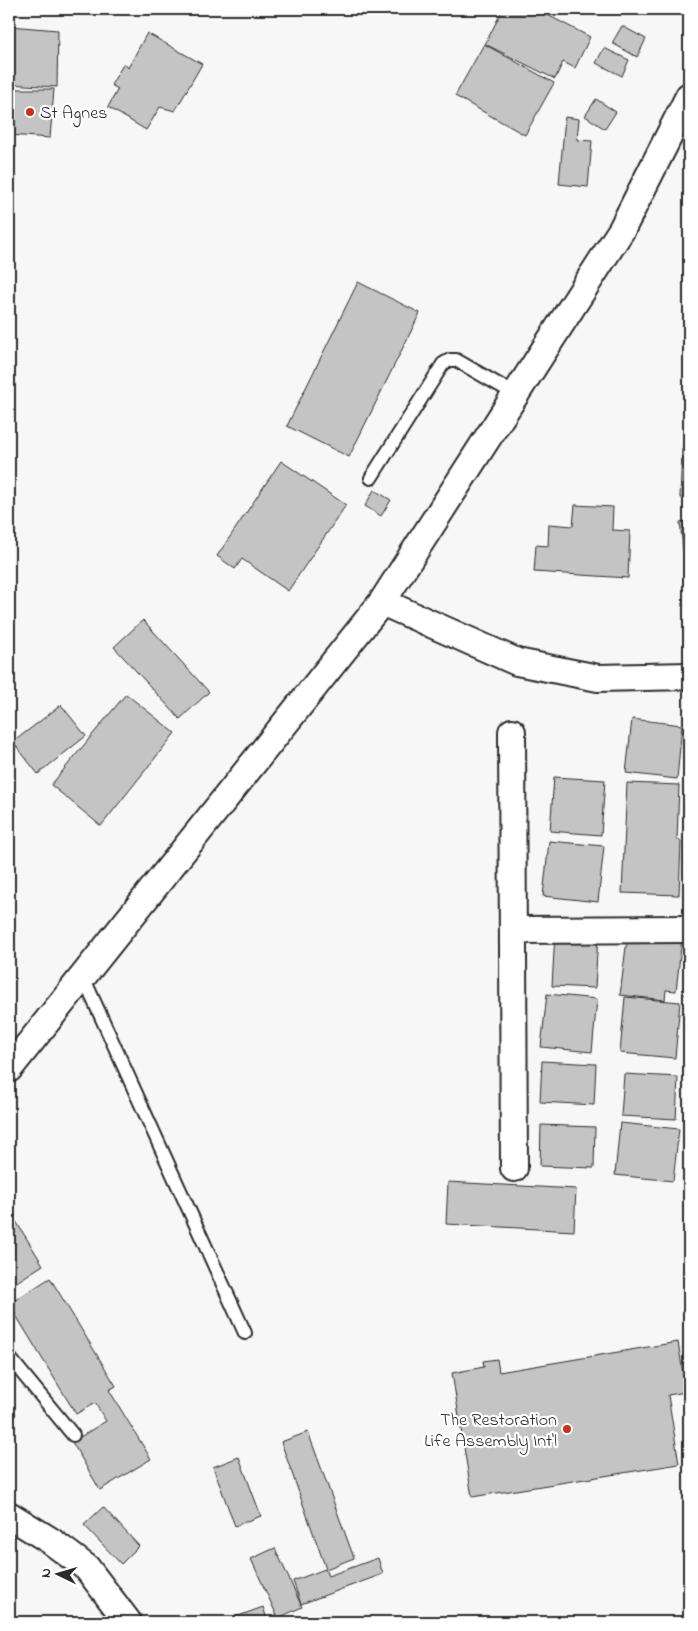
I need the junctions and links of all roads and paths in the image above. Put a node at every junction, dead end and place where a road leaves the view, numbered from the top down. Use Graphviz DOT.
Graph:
graph roads {
  1 [pos="689,96"];
  2 [pos="516,394"];
  3 [pos="371,478"];
  4 [pos="382,602"];
  5 [pos="689,676"];
  6 [pos="512,732"];
  7 [pos="689,929"];
  8 [pos="513,930"];
  9 [pos="82,977"];
  10 [pos="9,1069"];
  11 [pos="514,1168"];
  12 [pos="245,1332"];
  13 [pos="9,1357"];
  14 [pos="73,1434"];
  15 [pos="9,1515"];
  16 [pos="128,1622"];
  1 -- 2 [label="street"];
  2 -- 3 [label="lane"];
  2 -- 4 [label="street"];
  4 -- 5 [label="street"];
  4 -- 9 [label="street"];
  6 -- 8 [label="street"];
  7 -- 8 [label="street"];
  8 -- 11 [label="street"];
  9 -- 10 [label="street"];
  9 -- 12 [label="lane"];
  13 -- 14 [label="lane"];
  15 -- 16 [label="street"];
}
